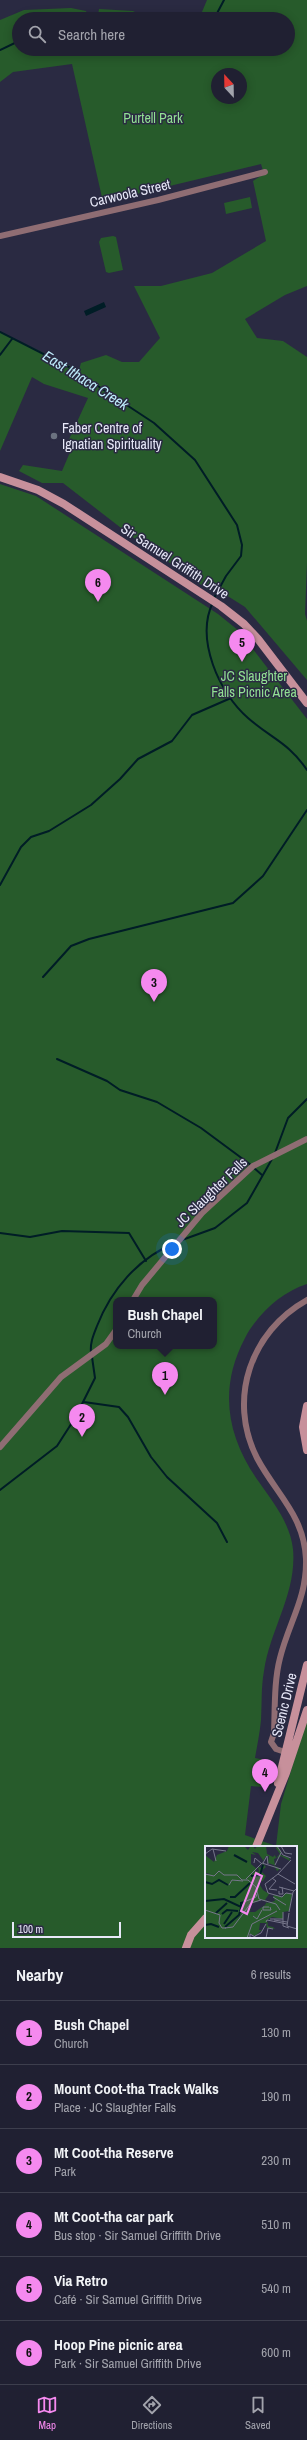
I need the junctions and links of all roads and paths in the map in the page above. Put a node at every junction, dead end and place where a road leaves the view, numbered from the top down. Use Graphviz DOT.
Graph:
graph roads {
  1 [pos="265,172"];
  2 [pos="0,236"];
  3 [pos="0,477"];
  4 [pos="307,703"];
  5 [pos="307,1139"];
  6 [pos="136,1297"];
  7 [pos="307,1300"];
  8 [pos="113,1334"];
  9 [pos="307,1406"];
  10 [pos="0,1447"];
  11 [pos="307,1450"];
  12 [pos="307,1665"];
  13 [pos="307,1710"];
  14 [pos="296,1745"];
  15 [pos="285,1752"];
  16 [pos="273,1803"];
  17 [pos="256,1846"];
  18 [pos="205,1919"];
  19 [pos="186,1948"];
  1 -- 2 [label="street, Carwoola Street"];
  3 -- 4 [label="main road, Sir Samuel Griffith Drive"];
  5 -- 6 [label="street, JC Slaughter Falls"];
  7 -- 15 [label="street"];
  8 -- 10 [label="street"];
  9 -- 11 [label="main road"];
  12 -- 15 [label="main road, Scenic Drive"];
  13 -- 14 [label="main road, Scenic Drive"];
  14 -- 15 [label="main road"];
  14 -- 16 [label="main road"];
  15 -- 16 [label="main road"];
  16 -- 17 [label="main road"];
  18 -- 19 [label="main road"];
}
